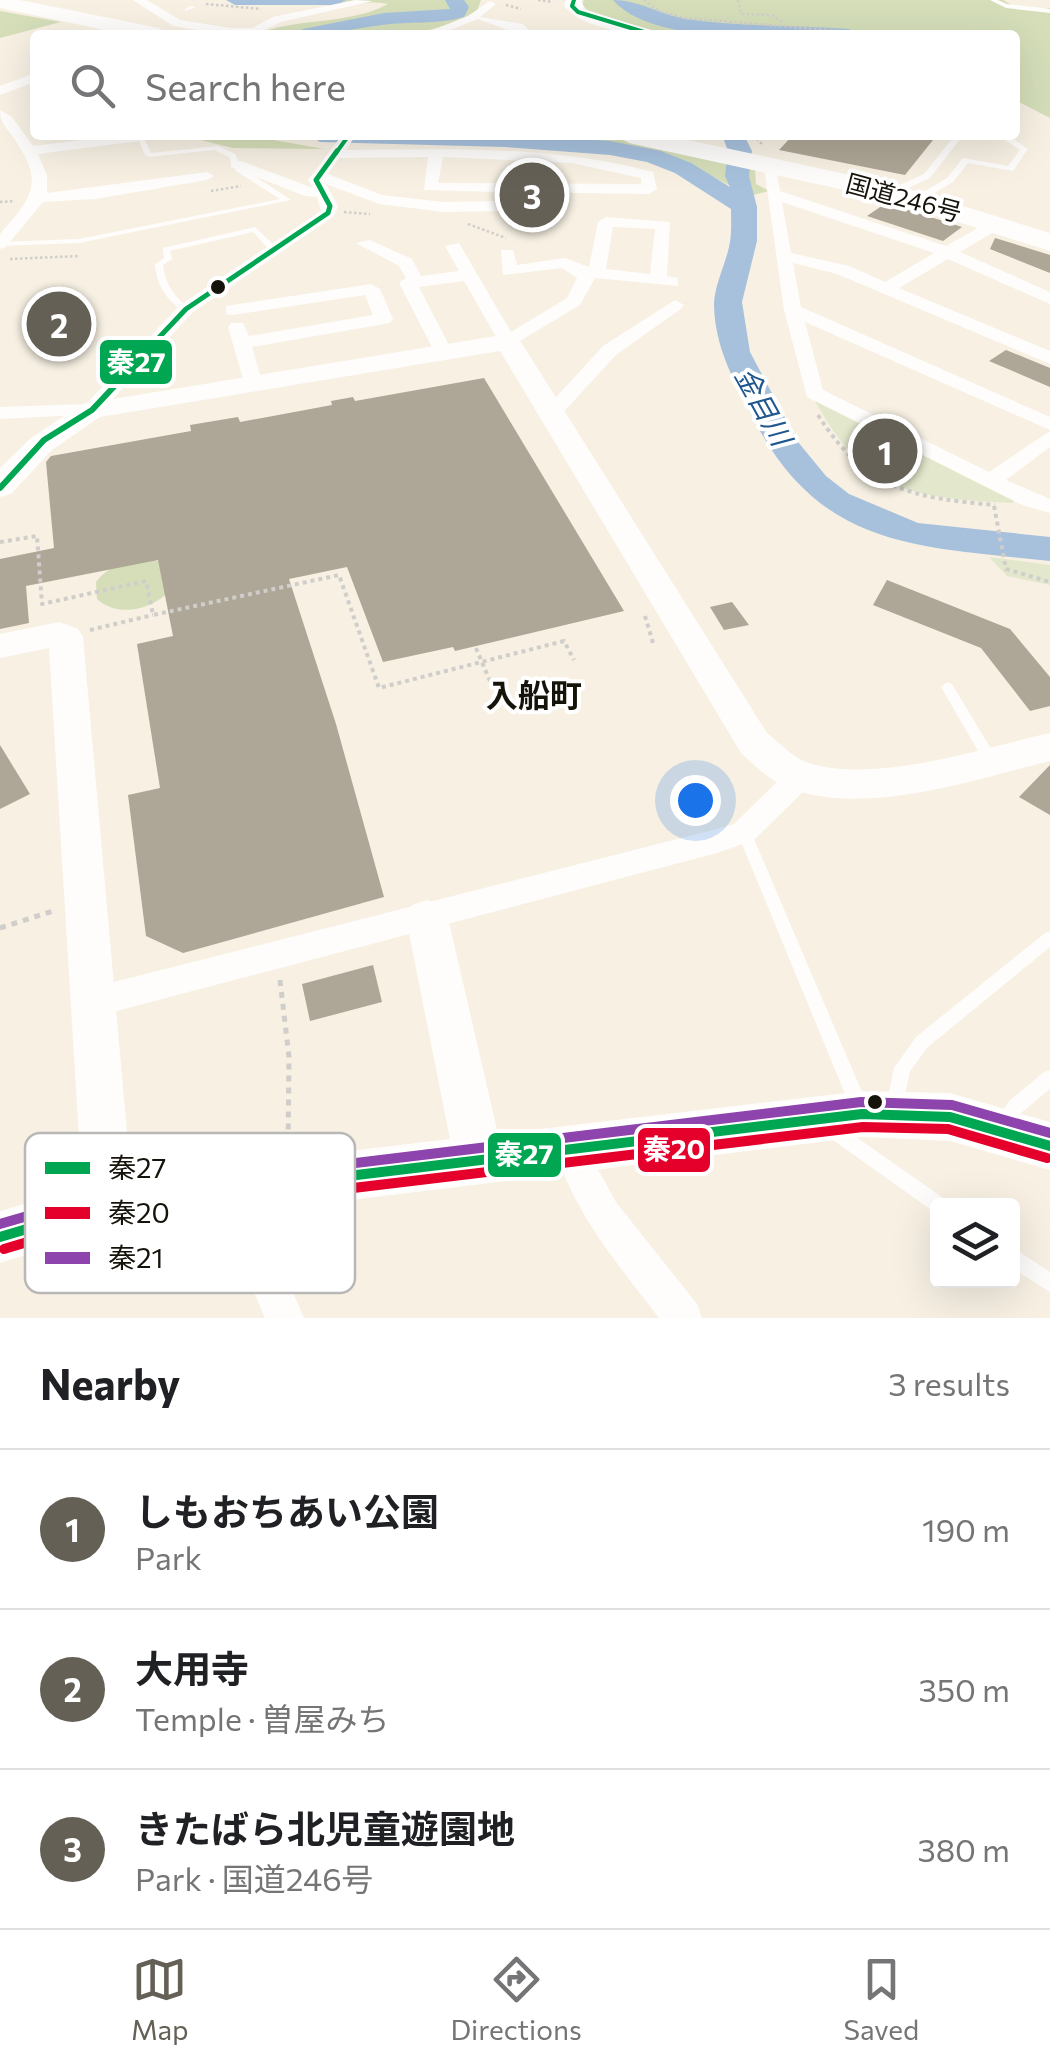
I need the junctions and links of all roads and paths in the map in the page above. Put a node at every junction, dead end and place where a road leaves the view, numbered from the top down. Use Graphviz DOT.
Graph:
graph roads {
  1 [pos="139,0"];
  2 [pos="538,0"];
  3 [pos="574,0"];
  4 [pos="644,0"];
  5 [pos="738,0"];
  6 [pos="993,0"];
  7 [pos="367,2"];
  8 [pos="552,2"];
  9 [pos="0,4"];
  10 [pos="490,4"];
  11 [pos="193,7"];
  12 [pos="265,9"];
  13 [pos="1050,11"];
  14 [pos="211,13"];
  15 [pos="482,20"];
  16 [pos="785,26"];
  17 [pos="158,28"];
  18 [pos="201,30"];
  19 [pos="253,30"];
  20 [pos="440,30"];
  21 [pos="522,30"];
  22 [pos="636,30"];
  23 [pos="862,30"];
  24 [pos="30,80"];
  25 [pos="0,91"];
  26 [pos="0,114"];
  27 [pos="0,140"];
  28 [pos="78,140"];
  29 [pos="147,140"];
  30 [pos="653,140"];
  31 [pos="955,140"];
  32 [pos="1010,140"];
  33 [pos="26,143"];
  34 [pos="341,146"];
  35 [pos="436,155"];
  36 [pos="236,164"];
  37 [pos="762,166"];
  38 [pos="930,172"];
  39 [pos="953,177"];
  40 [pos="204,184"];
  41 [pos="251,184"];
  42 [pos="320,184"];
  43 [pos="506,188"];
  44 [pos="773,194"];
  45 [pos="905,196"];
  46 [pos="38,198"];
  47 [pos="503,206"];
  48 [pos="538,216"];
  49 [pos="455,219"];
  50 [pos="998,224"];
  51 [pos="7,226"];
  52 [pos="1050,242"];
  53 [pos="0,244"];
  54 [pos="375,245"];
  55 [pos="453,246"];
  56 [pos="782,249"];
  57 [pos="274,250"];
  58 [pos="949,253"];
  59 [pos="507,254"];
  60 [pos="80,256"];
  61 [pos="0,259"];
  62 [pos="587,274"];
  63 [pos="470,275"];
  64 [pos="416,282"];
  65 [pos="223,285"];
  66 [pos="886,288"];
  67 [pos="1050,300"];
  68 [pos="675,305"];
  69 [pos="186,309"];
  70 [pos="232,310"];
  71 [pos="793,310"];
  72 [pos="241,342"];
  73 [pos="508,342"];
  74 [pos="443,351"];
  75 [pos="1050,358"];
  76 [pos="254,385"];
  77 [pos="814,392"];
  78 [pos="92,410"];
  79 [pos="553,412"];
  80 [pos="0,413"];
  81 [pos="1050,424"];
  82 [pos="1050,437"];
  83 [pos="993,479"];
  84 [pos="0,488"];
  85 [pos="1050,506"];
  86 [pos="0,542"];
  87 [pos="1050,582"];
  88 [pos="153,616"];
  89 [pos="80,632"];
  90 [pos="0,646"];
  91 [pos="476,648"];
  92 [pos="574,660"];
  93 [pos="482,662"];
  94 [pos="490,681"];
  95 [pos="947,688"];
  96 [pos="1050,746"];
  97 [pos="990,761"];
  98 [pos="800,777"];
  99 [pos="744,832"];
  100 [pos="88,900"];
  101 [pos="427,918"];
  102 [pos="0,928"];
  103 [pos="1050,938"];
  104 [pos="277,956"];
  105 [pos="94,1002"];
  106 [pos="1050,1078"];
  107 [pos="858,1116"];
  108 [pos="999,1130"];
  109 [pos="103,1133"];
  110 [pos="277,1133"];
  111 [pos="572,1146"];
  112 [pos="1050,1146"];
  113 [pos="478,1160"];
  114 [pos="355,1175"];
  115 [pos="933,1198"];
  116 [pos="25,1230"];
  117 [pos="0,1237"];
  118 [pos="1020,1261"];
  119 [pos="1050,1282"];
  120 [pos="274,1293"];
  121 [pos="285,1318"];
  122 [pos="684,1318"];
  1 -- 17 [label="street"];
  2 -- 8 [label="path"];
  3 -- 22 [label="street"];
  4 -- 16 [label="path"];
  5 -- 16 [label="path"];
  6 -- 13 [label="lane"];
  7 -- 19 [label="street"];
  9 -- 17 [label="highway"];
  10 -- 20 [label="street"];
  11 -- 12 [label="path"];
  11 -- 14 [label="street"];
  11 -- 17 [label="street"];
  15 -- 21 [label="street"];
  16 -- 23 [label="path"];
  17 -- 18 [label="street"];
  24 -- 25 [label="street"];
  26 -- 33 [label="street"];
  27 -- 33 [label="street"];
  28 -- 33 [label="street"];
  29 -- 36 [label="lane"];
  30 -- 37 [label="highway, 国道246号"];
  31 -- 38 [label="lane"];
  32 -- 39 [label="lane"];
  33 -- 46 [label="street"];
  34 -- 35 [label="street"];
  34 -- 42 [label="street"];
  35 -- 43 [label="street"];
  35 -- 43 [label="street"];
  36 -- 42 [label="street"];
  36 -- 53 [label="lane"];
  37 -- 44 [label="street"];
  37 -- 45 [label="highway, 国道246号"];
  38 -- 39 [label="lane"];
  38 -- 45 [label="lane"];
  39 -- 45 [label="lane"];
  40 -- 41 [label="path"];
  40 -- 46 [label="street"];
  42 -- 47 [label="street"];
  42 -- 57 [label="street"];
  43 -- 47 [label="street"];
  44 -- 56 [label="street"];
  44 -- 58 [label="street"];
  45 -- 50 [label="highway, 国道246号"];
  46 -- 51 [label="street"];
  47 -- 48 [label="street"];
  49 -- 59 [label="path"];
  50 -- 52 [label="highway, 国道246号"];
  50 -- 58 [label="street"];
  51 -- 53 [label="street"];
  54 -- 64 [label="street"];
  55 -- 63 [label="street"];
  56 -- 66 [label="street"];
  56 -- 71 [label="street"];
  57 -- 65 [label="street"];
  57 -- 69 [label="lane"];
  58 -- 66 [label="street"];
  58 -- 67 [label="street"];
  59 -- 62 [label="street"];
  60 -- 61 [label="path"];
  62 -- 62 [label="street"];
  62 -- 73 [label="street"];
  63 -- 64 [label="street"];
  63 -- 73 [label="street"];
  64 -- 74 [label="street"];
  65 -- 69 [label="street"];
  65 -- 70 [label="street"];
  66 -- 75 [label="street"];
  68 -- 79 [label="street"];
  69 -- 78 [label="street"];
  70 -- 72 [label="street"];
  70 -- 72 [label="street"];
  71 -- 77 [label="street"];
  71 -- 81 [label="street"];
  72 -- 76 [label="street"];
  73 -- 74 [label="street"];
  73 -- 79 [label="street"];
  74 -- 76 [label="street"];
  76 -- 78 [label="street"];
  77 -- 83 [label="street"];
  77 -- 87 [label="path"];
  78 -- 80 [label="street"];
  78 -- 84 [label="street"];
  79 -- 98 [label="street"];
  82 -- 83 [label="street"];
  83 -- 85 [label="street"];
  86 -- 88 [label="path"];
  88 -- 89 [label="path"];
  88 -- 93 [label="path"];
  90 -- 100 [label="street"];
  91 -- 93 [label="path"];
  92 -- 93 [label="path"];
  93 -- 94 [label="path"];
  95 -- 97 [label="lane"];
  96 -- 97 [label="street"];
  97 -- 98 [label="street"];
  98 -- 99 [label="street"];
  99 -- 101 [label="street"];
  99 -- 107 [label="lane"];
  100 -- 102 [label="path"];
  100 -- 105 [label="street"];
  101 -- 104 [label="street"];
  101 -- 113 [label="street"];
  103 -- 107 [label="lane"];
  104 -- 105 [label="street"];
  104 -- 110 [label="path"];
  105 -- 109 [label="street"];
  106 -- 108 [label="lane"];
  107 -- 108 [label="street"];
  107 -- 111 [label="street"];
  107 -- 115 [label="lane"];
  108 -- 112 [label="street"];
  111 -- 113 [label="street"];
  111 -- 122 [label="street"];
  113 -- 114 [label="street"];
  116 -- 117 [label="street"];
  118 -- 119 [label="lane"];
  120 -- 121 [label="street"];
}
